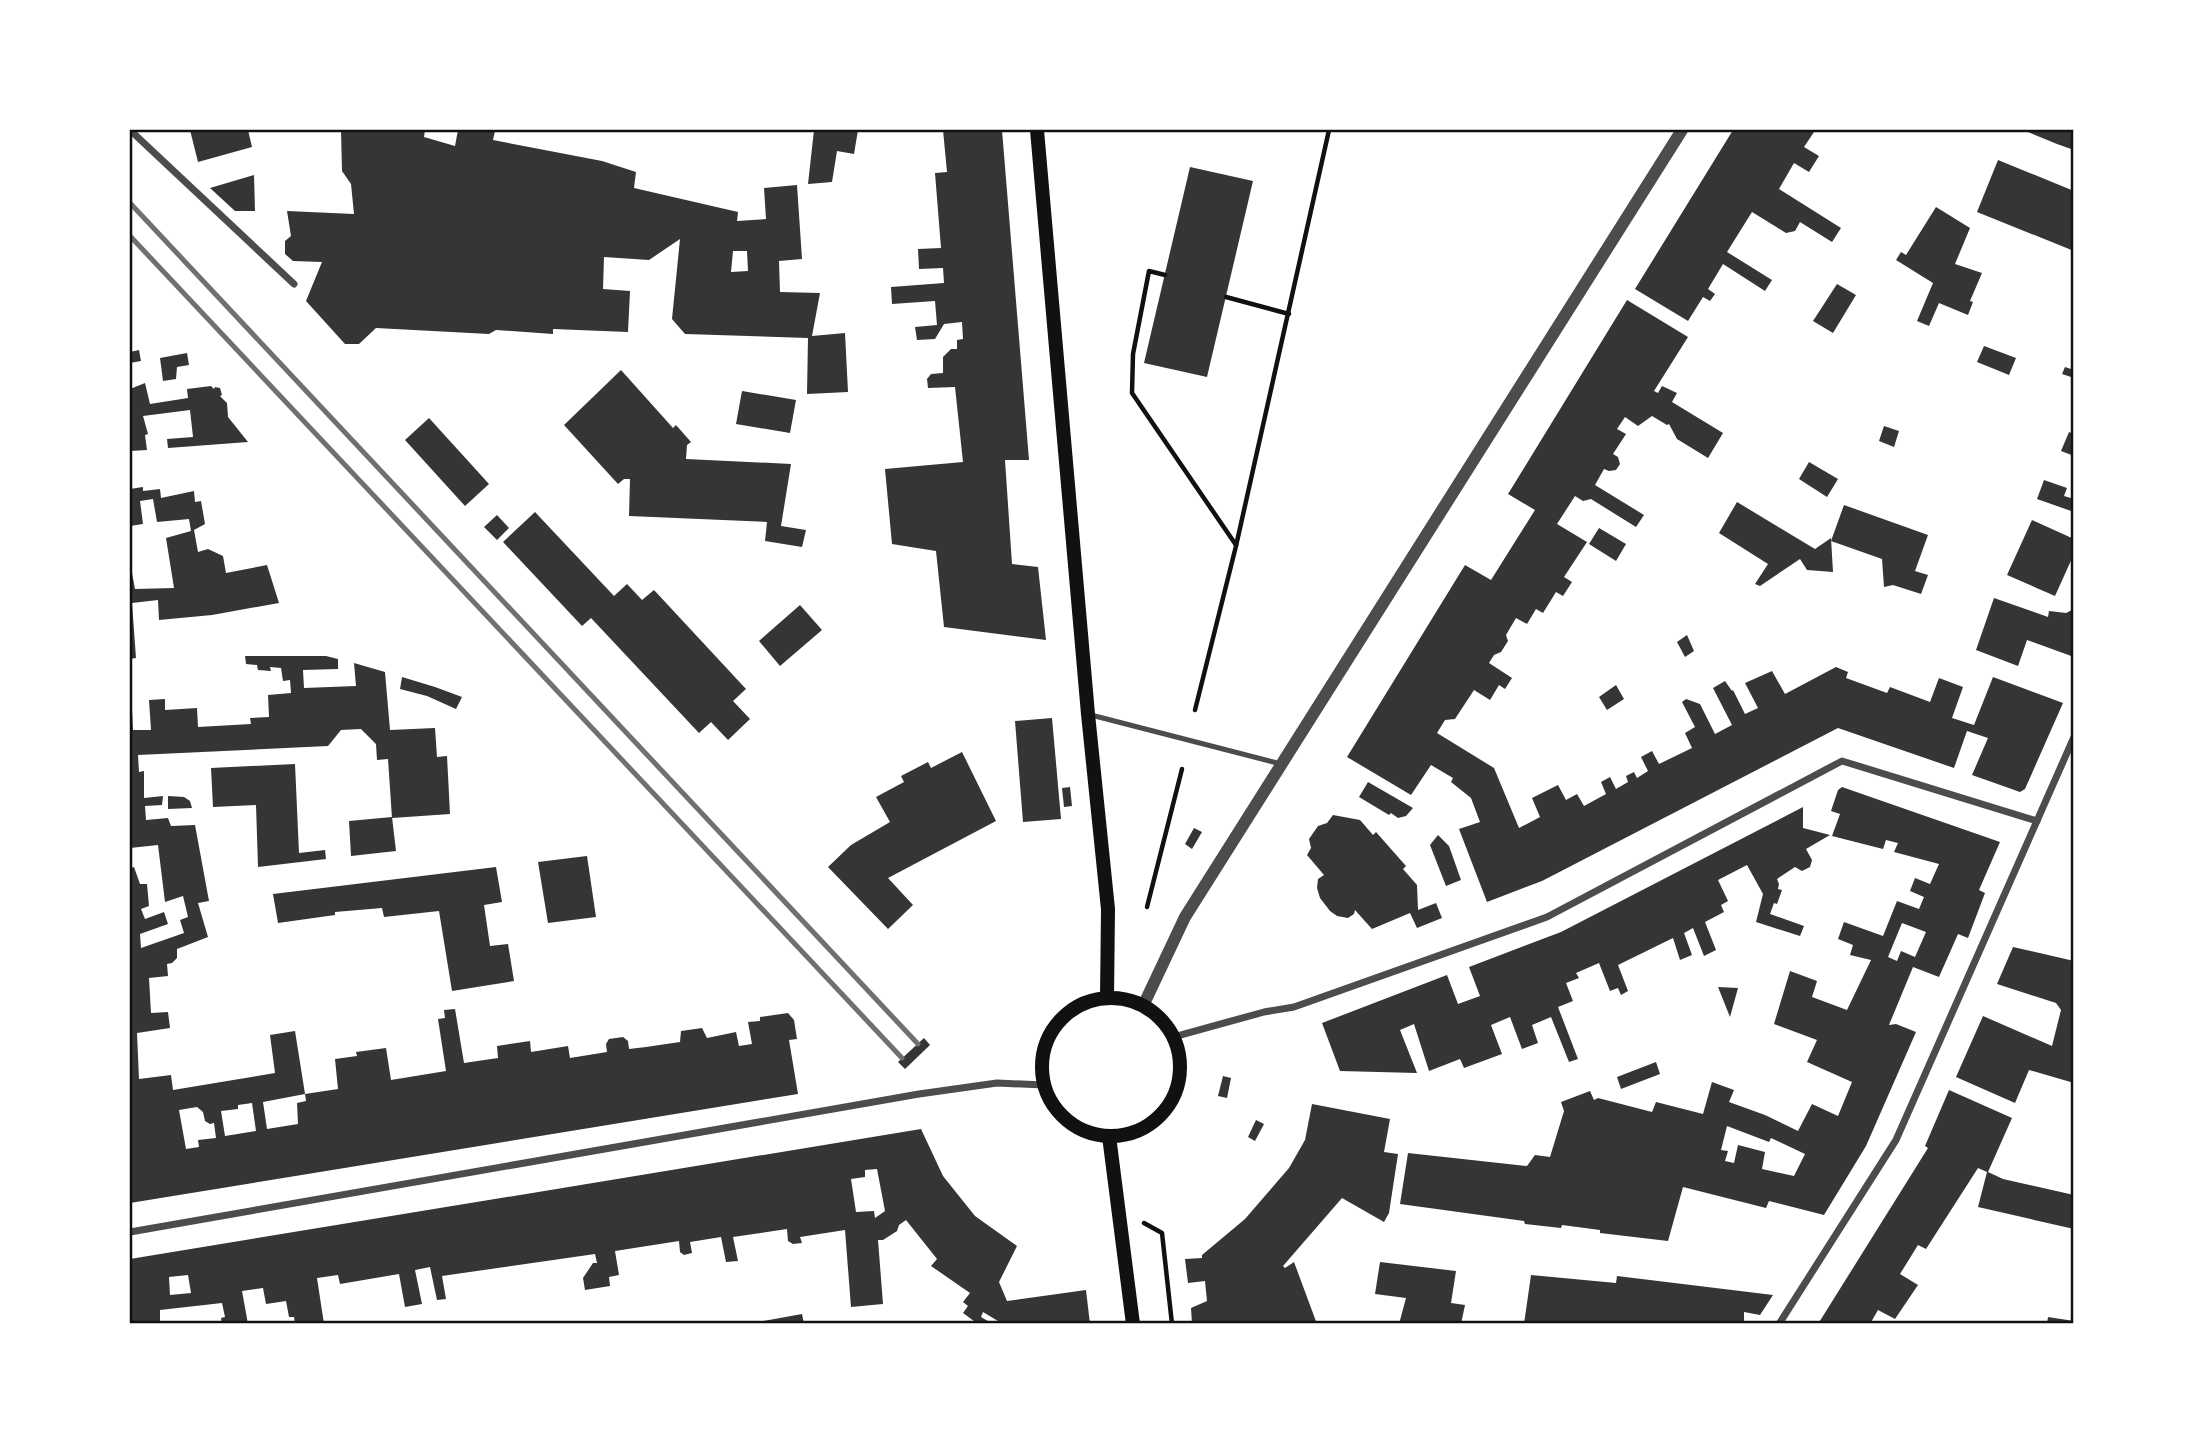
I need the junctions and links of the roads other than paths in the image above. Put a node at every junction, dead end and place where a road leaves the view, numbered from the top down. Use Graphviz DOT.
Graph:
graph roads {
  1 [pos="130,130"];
  2 [pos="1037,130"];
  3 [pos="1682,130"];
  4 [pos="294,284"];
  5 [pos="1088,714"];
  6 [pos="2074,737"];
  7 [pos="1281,764"];
  8 [pos="2037,821"];
  9 [pos="1107,998"];
  10 [pos="1143,1006"];
  11 [pos="1173,1037"];
  12 [pos="1044,1085"];
  13 [pos="1109,1136"];
  14 [pos="130,1233"];
  15 [pos="1133,1324"];
  16 [pos="1779,1324"];
  1 -- 4 [label="street"];
  2 -- 5 [label="main road"];
  3 -- 7 [label="street"];
  5 -- 7 [label="lane"];
  5 -- 9 [label="main road"];
  6 -- 8 [label="street"];
  7 -- 10 [label="street"];
  8 -- 11 [label="street"];
  8 -- 16 [label="street"];
  9 -- 10 [label="main road"];
  9 -- 12 [label="main road"];
  10 -- 11 [label="main road"];
  11 -- 13 [label="main road"];
  12 -- 13 [label="main road"];
  12 -- 14 [label="street"];
  13 -- 15 [label="main road"];
}
